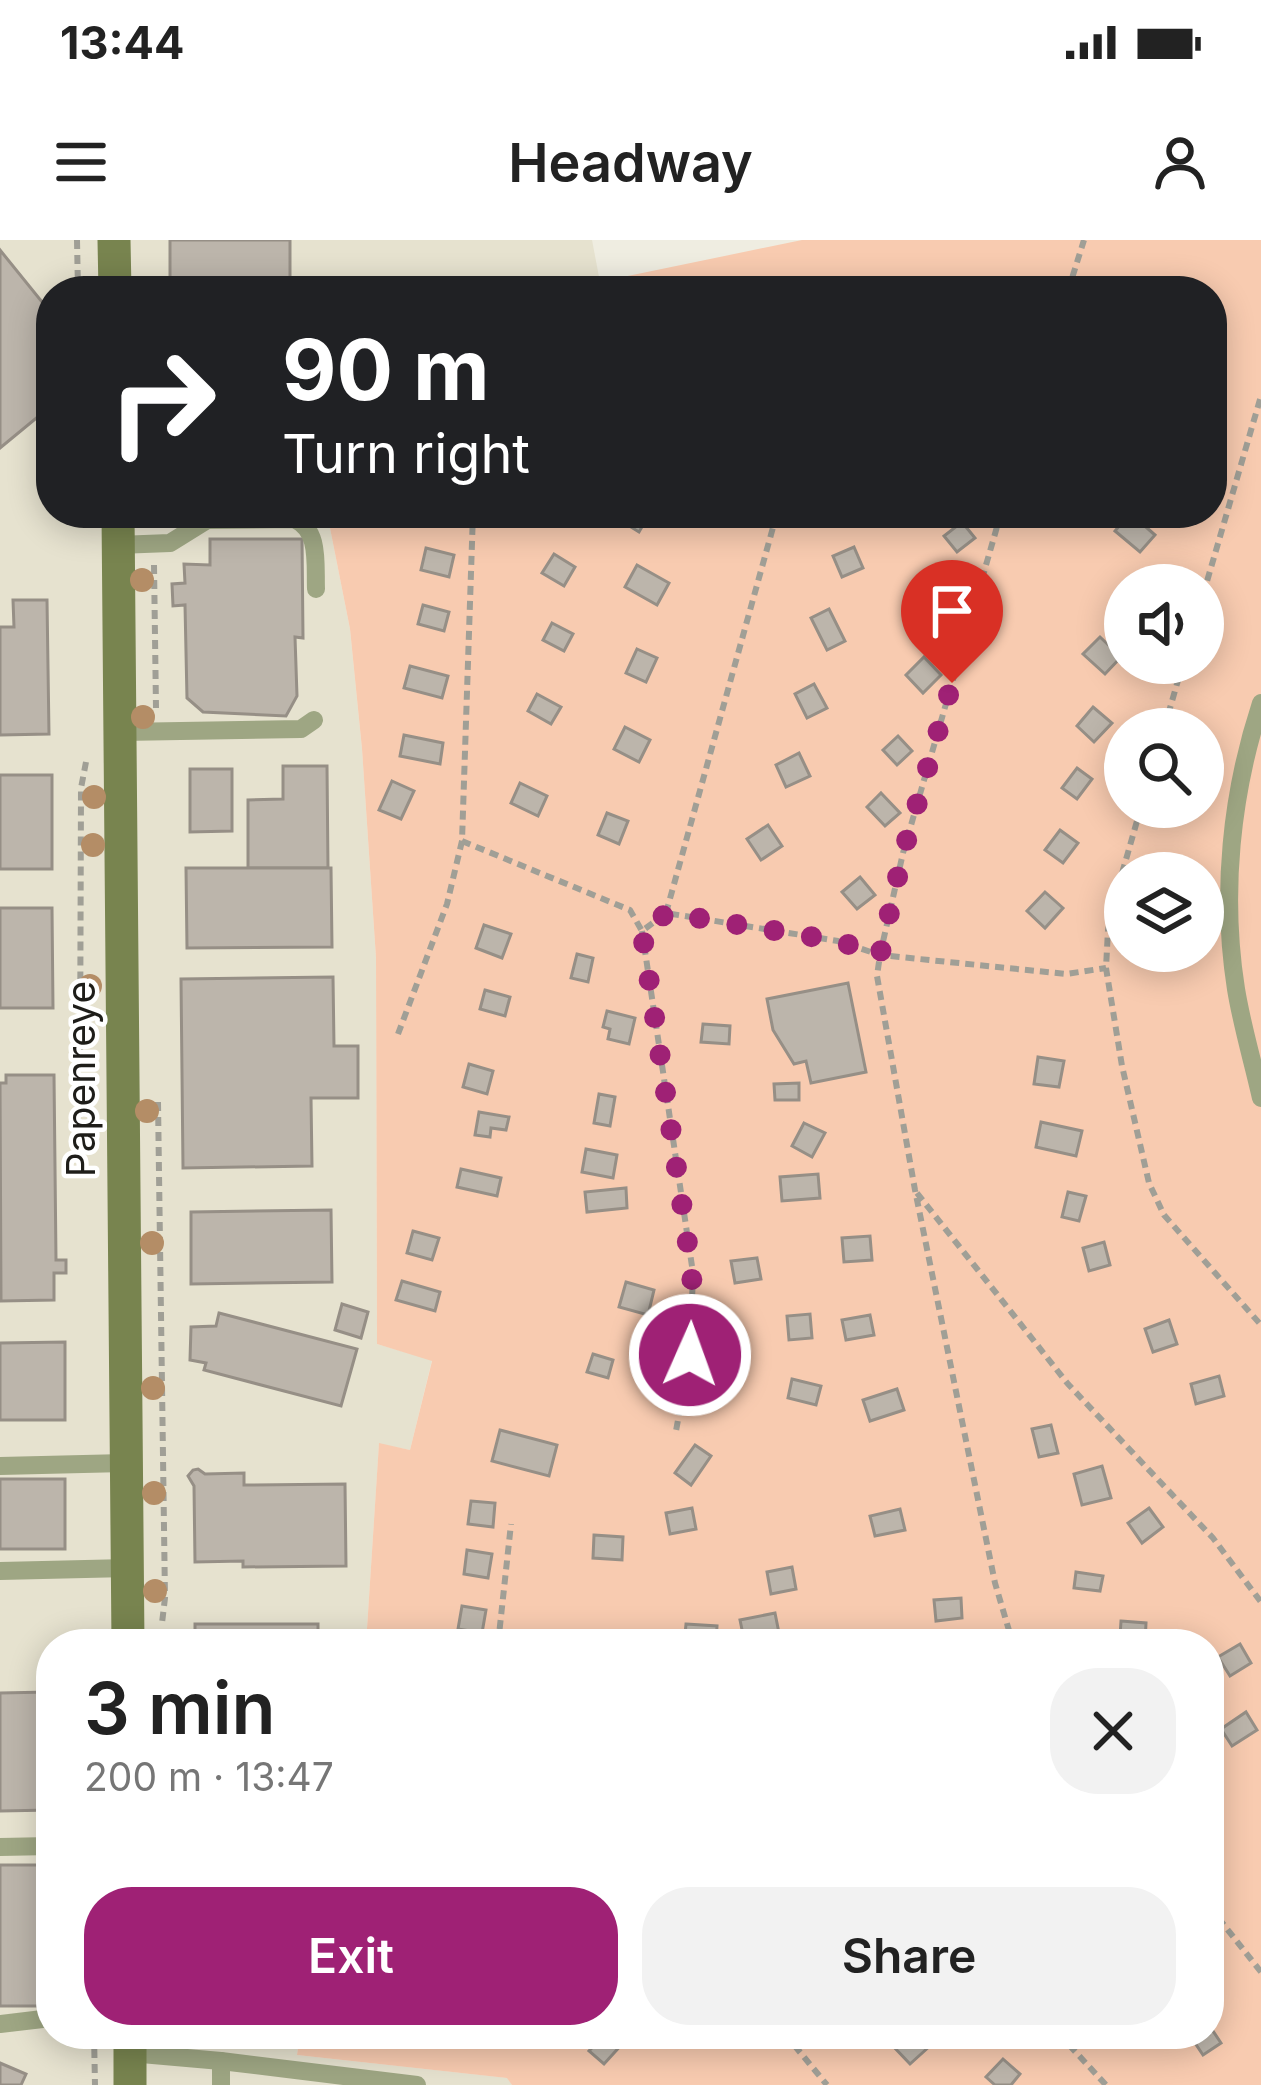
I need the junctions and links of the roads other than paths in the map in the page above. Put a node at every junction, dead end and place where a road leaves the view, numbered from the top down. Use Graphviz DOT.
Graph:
graph roads {
  1 [pos="114,240"];
  2 [pos="115,276"];
  3 [pos="194,528"];
  4 [pos="308,528"];
  5 [pos="118,529"];
  6 [pos="316,589"];
  7 [pos="1261,703"];
  8 [pos="314,720"];
  9 [pos="121,732"];
  10 [pos="1261,1098"];
  11 [pos="125,1463"];
  12 [pos="0,1466"];
  13 [pos="128,1568"];
  14 [pos="0,1571"];
  15 [pos="128,1629"];
  16 [pos="36,1846"];
  17 [pos="0,1847"];
  18 [pos="36,2020"];
  19 [pos="0,2024"];
  20 [pos="130,2057"];
  21 [pos="221,2061"];
  22 [pos="221,2085"];
  23 [pos="417,2085"];
  1 -- 2 [label="main road"];
  3 -- 5 [label="lane"];
  4 -- 6 [label="lane"];
  5 -- 9 [label="main road, Papenreye"];
  7 -- 10 [label="lane"];
  8 -- 9 [label="lane"];
  9 -- 11 [label="main road, Papenreye"];
  11 -- 12 [label="lane"];
  11 -- 13 [label="main road, Papenreye"];
  13 -- 14 [label="lane"];
  13 -- 15 [label="main road, Papenreye"];
  16 -- 17 [label="lane"];
  18 -- 19 [label="lane"];
  20 -- 21 [label="lane"];
  21 -- 22 [label="lane"];
  21 -- 23 [label="lane"];
}
